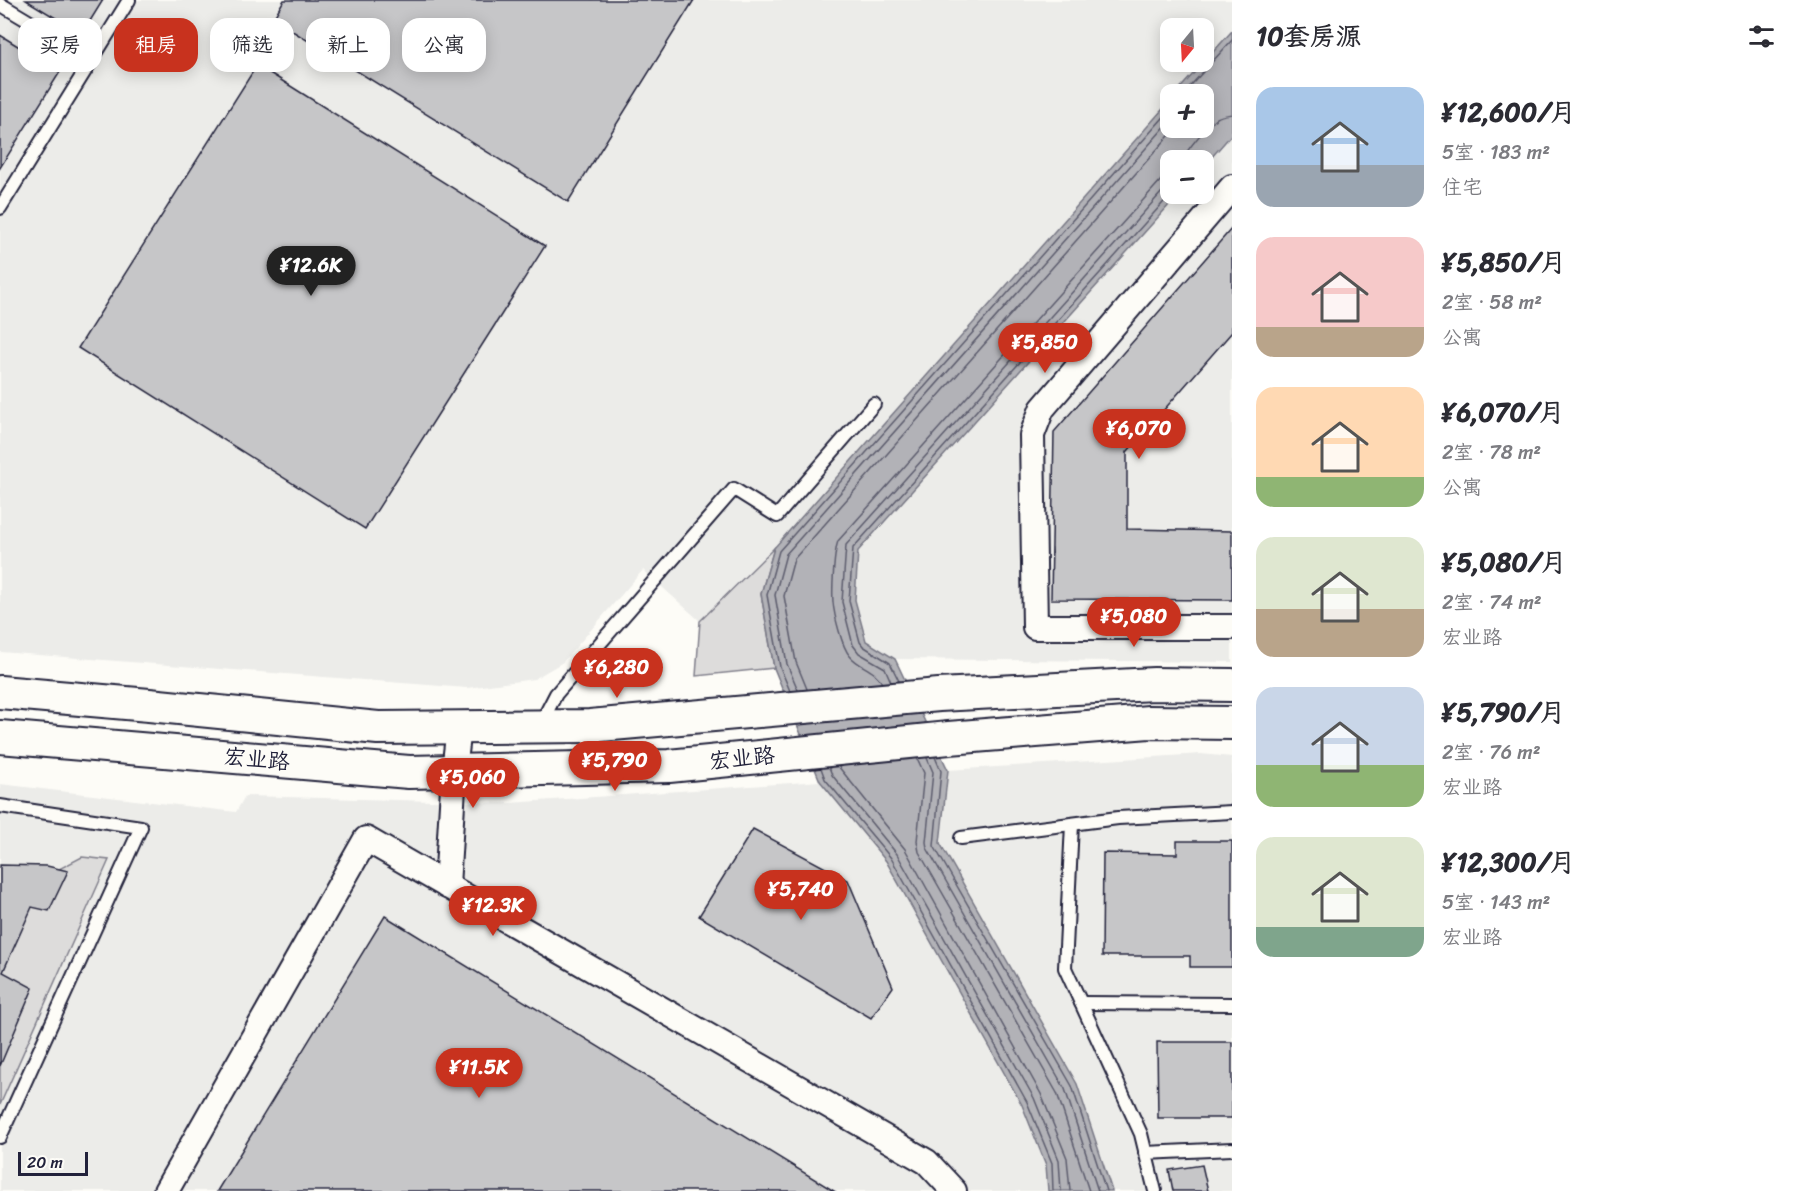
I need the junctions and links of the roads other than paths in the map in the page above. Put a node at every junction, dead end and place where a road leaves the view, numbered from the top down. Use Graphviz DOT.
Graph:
graph roads {
  1 [pos="129,0"];
  2 [pos="0,4"];
  3 [pos="23,18"];
  4 [pos="102,43"];
  5 [pos="84,72"];
  6 [pos="1232,187"];
  7 [pos="0,208"];
  8 [pos="874,404"];
  9 [pos="1232,627"];
  10 [pos="1232,685"];
  11 [pos="0,692"];
  12 [pos="1232,723"];
  13 [pos="459,727"];
  14 [pos="539,727"];
  15 [pos="0,737"];
  16 [pos="454,771"];
  17 [pos="0,806"];
  18 [pos="1232,812"];
  19 [pos="1072,824"];
  20 [pos="961,838"];
  21 [pos="447,886"];
  22 [pos="1081,1003"];
  23 [pos="1232,1004"];
  24 [pos="0,1137"];
  25 [pos="1232,1149"];
  26 [pos="1145,1153"];
  27 [pos="166,1191"];
  28 [pos="954,1191"];
  29 [pos="1155,1191"];
  1 -- 4 [label="lane"];
  2 -- 3 [label="lane"];
  5 -- 7 [label="lane"];
  6 -- 9 [label="street"];
  8 -- 14 [label="lane"];
  10 -- 14 [label="street, 宏业路"];
  11 -- 13 [label="street, 宏业路"];
  12 -- 16 [label="street, 宏业路"];
  13 -- 14 [label="street, 宏业路"];
  13 -- 16 [label="street"];
  15 -- 16 [label="street, 宏业路"];
  16 -- 21 [label="street"];
  17 -- 24 [label="lane"];
  18 -- 19 [label="lane"];
  19 -- 20 [label="lane"];
  19 -- 22 [label="lane"];
  21 -- 27 [label="street"];
  21 -- 28 [label="street"];
  22 -- 23 [label="lane"];
  22 -- 26 [label="lane"];
  25 -- 26 [label="lane"];
  26 -- 29 [label="lane"];
}
